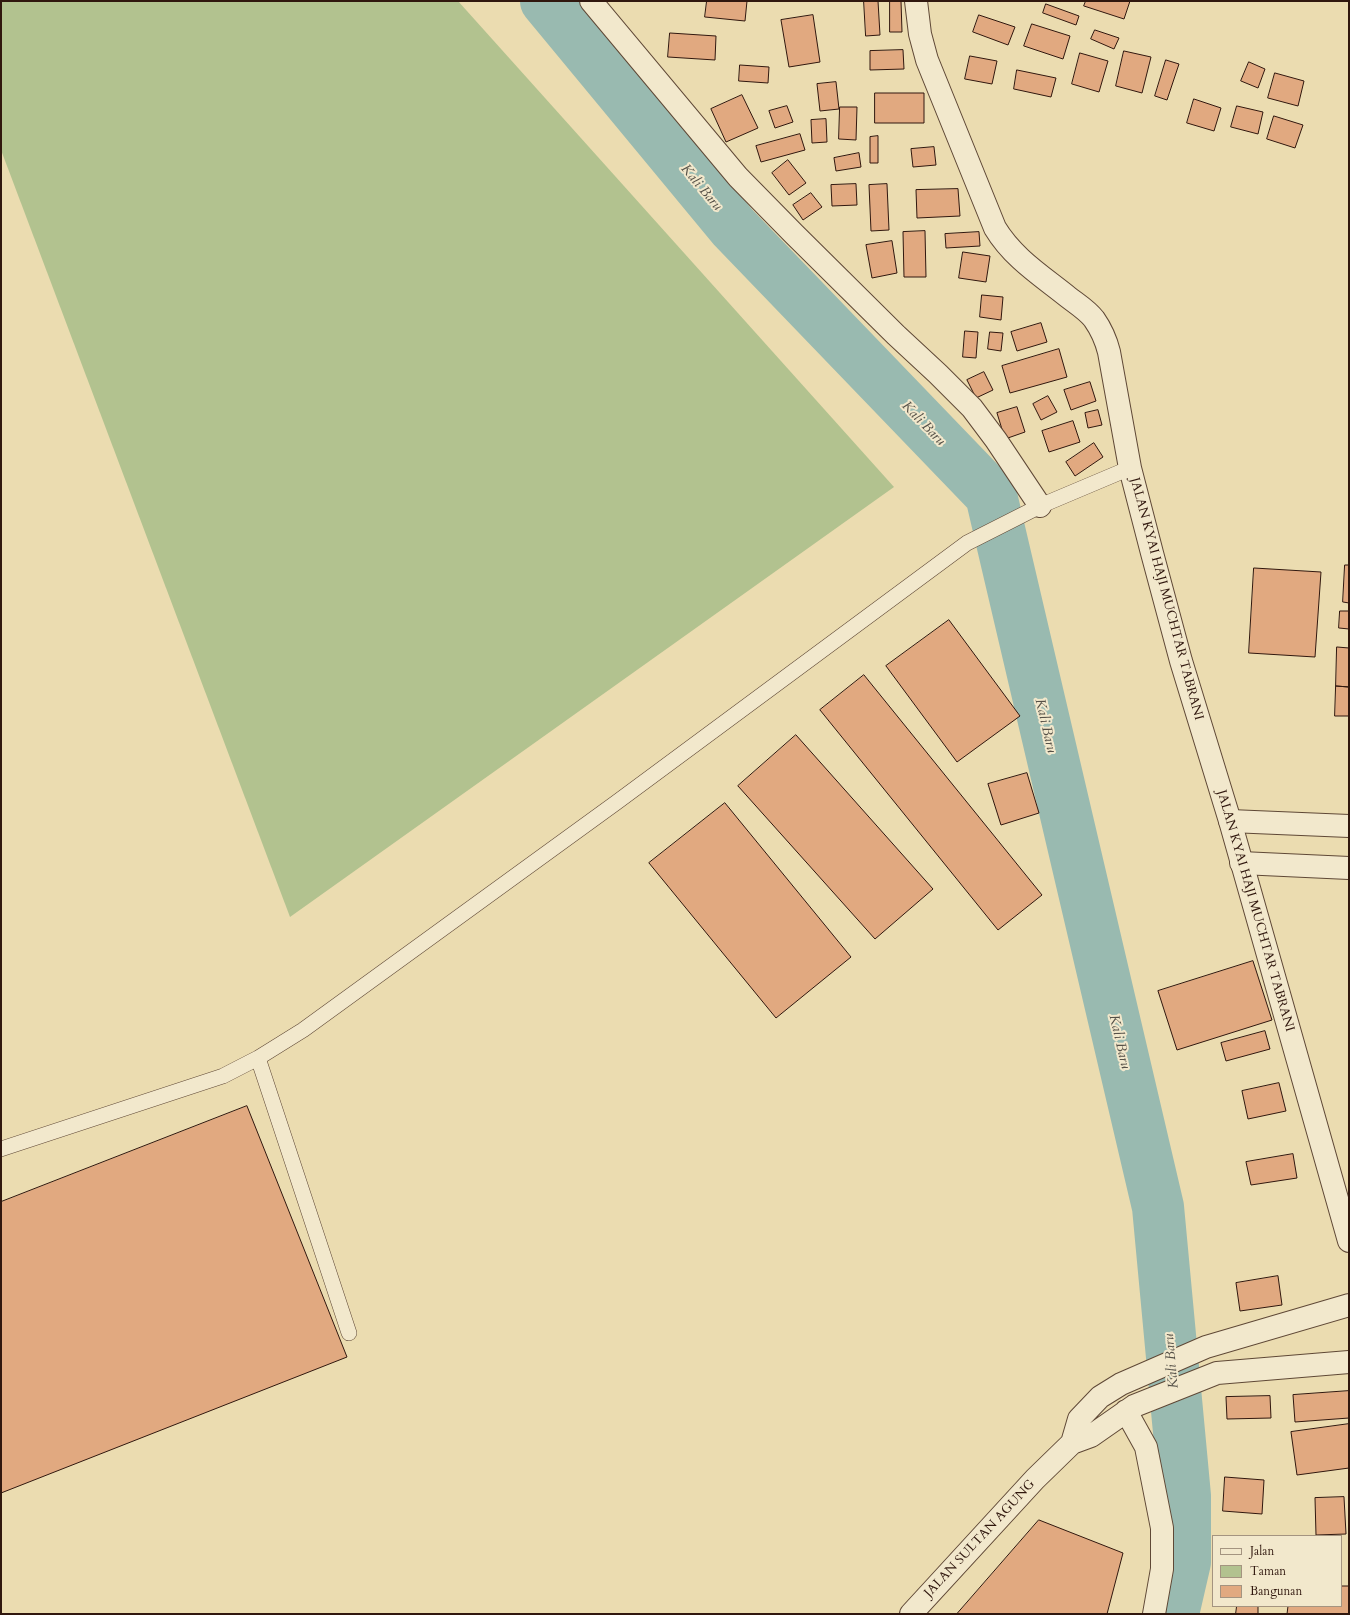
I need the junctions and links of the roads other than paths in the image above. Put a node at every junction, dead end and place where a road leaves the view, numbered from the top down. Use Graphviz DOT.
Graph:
graph roads {
  1 [pos="591,1"];
  2 [pos="916,1"];
  3 [pos="1130,468"];
  4 [pos="1040,506"];
  5 [pos="1230,821"];
  6 [pos="1349,826"];
  7 [pos="1241,863"];
  8 [pos="1349,868"];
  9 [pos="258,1058"];
  10 [pos="1,1149"];
  11 [pos="1349,1242"];
  12 [pos="1349,1305"];
  13 [pos="349,1333"];
  14 [pos="1349,1362"];
  15 [pos="1130,1408"];
  16 [pos="1072,1443"];
  17 [pos="911,1614"];
  18 [pos="1154,1614"];
  1 -- 4 [label="street"];
  2 -- 3 [label="street, JALAN KYAI HAJI MUCHTAR TABRANI"];
  3 -- 4 [label="lane"];
  3 -- 5 [label="street, JALAN KYAI HAJI MUCHTAR TABRANI"];
  4 -- 9 [label="lane"];
  5 -- 6 [label="street"];
  5 -- 7 [label="street, JALAN KYAI HAJI MUCHTAR TABRANI"];
  7 -- 8 [label="street"];
  7 -- 11 [label="street, JALAN KYAI HAJI MUCHTAR TABRANI"];
  9 -- 10 [label="lane"];
  9 -- 13 [label="lane"];
  12 -- 16 [label="street"];
  14 -- 15 [label="street"];
  15 -- 16 [label="street"];
  15 -- 18 [label="street"];
  16 -- 17 [label="street, JALAN SULTAN AGUNG"];
}
